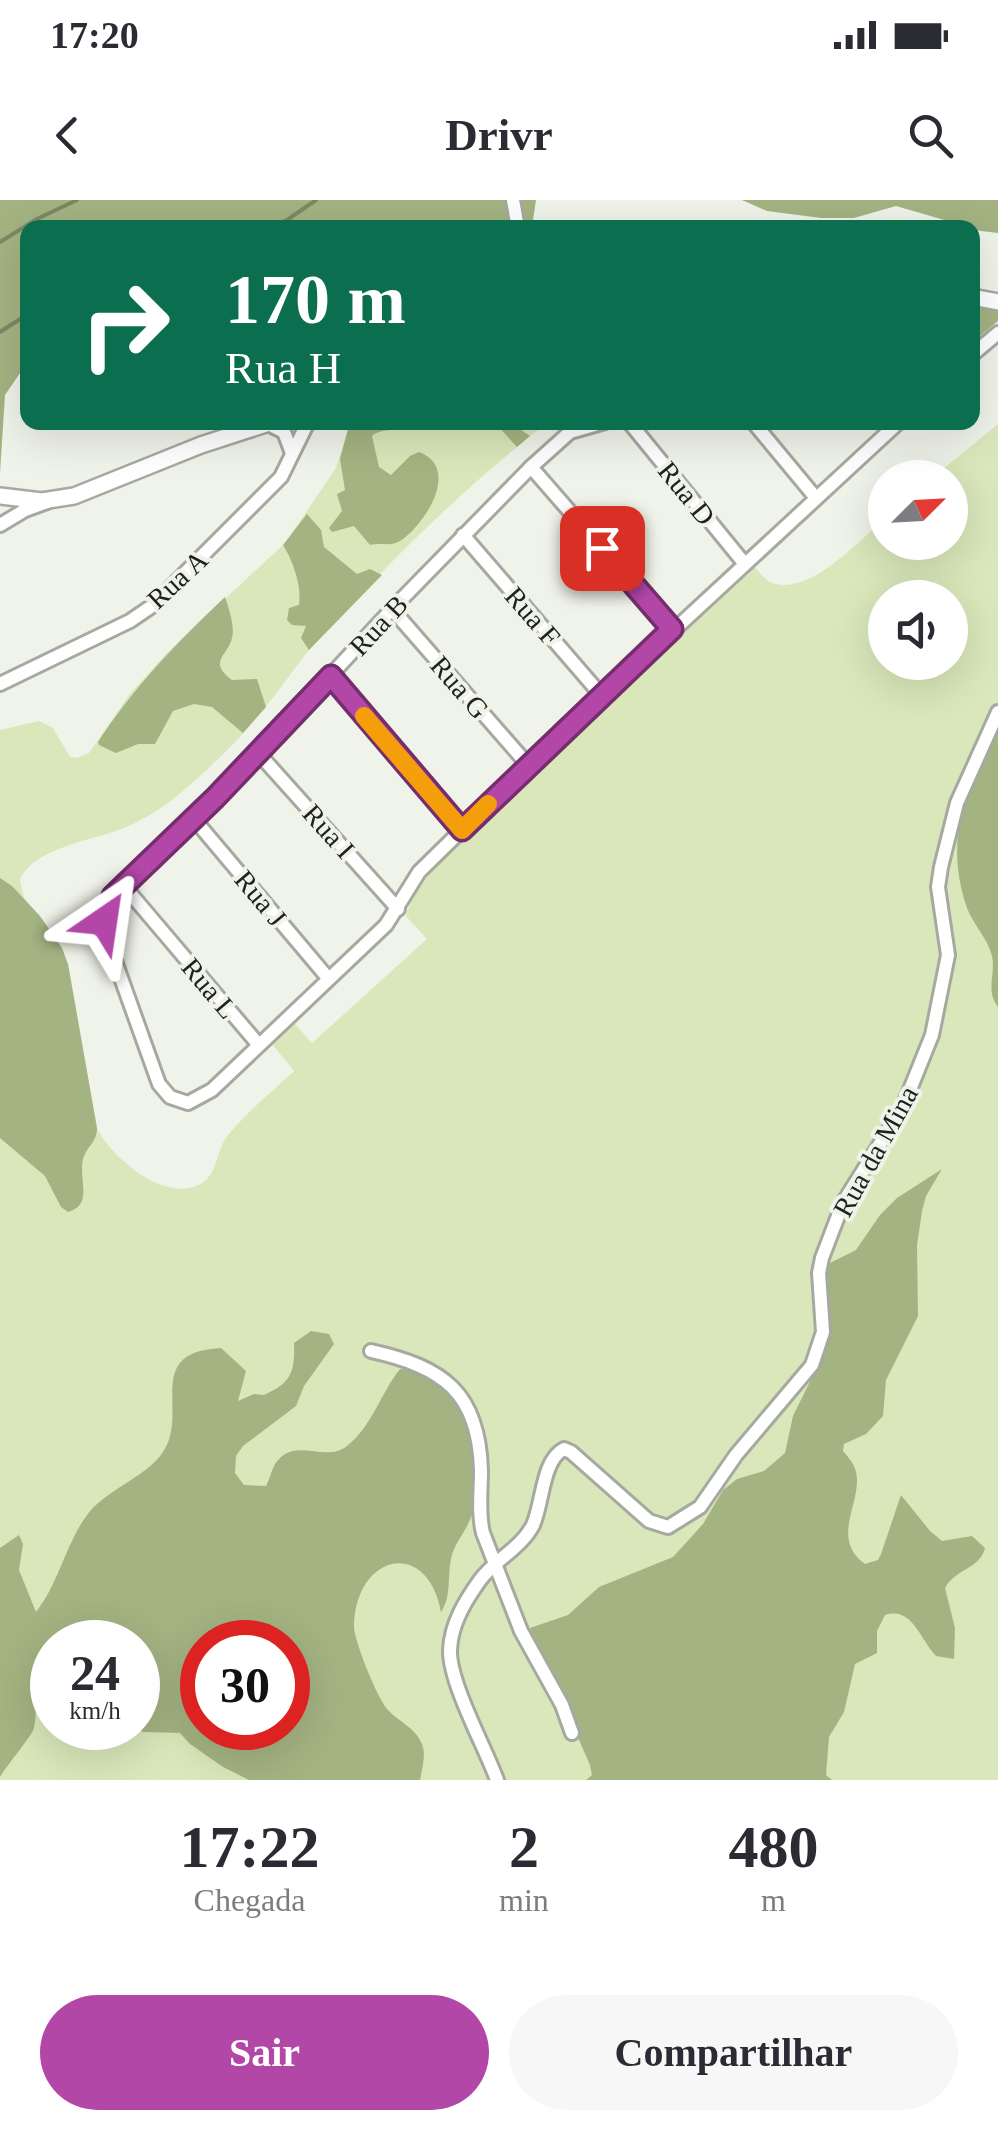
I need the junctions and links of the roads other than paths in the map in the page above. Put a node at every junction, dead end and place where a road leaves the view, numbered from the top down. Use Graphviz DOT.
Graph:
graph roads {
  1 [pos="247,430"];
  2 [pos="279,430"];
  3 [pos="304,430"];
  4 [pos="577,430"];
  5 [pos="636,430"];
  6 [pos="760,430"];
  7 [pos="889,430"];
  8 [pos="292,456"];
  9 [pos="531,467"];
  10 [pos="0,496"];
  11 [pos="816,498"];
  12 [pos="55,500"];
  13 [pos="0,525"];
  14 [pos="463,536"];
  15 [pos="744,563"];
  16 [pos="392,609"];
  17 [pos="672,629"];
  18 [pos="331,676"];
  19 [pos="0,684"];
  20 [pos="602,696"];
  21 [pos="998,712"];
  22 [pos="258,754"];
  23 [pos="528,765"];
  24 [pos="194,819"];
  25 [pos="462,830"];
  26 [pos="124,886"];
  27 [pos="398,909"];
  28 [pos="328,978"];
  29 [pos="258,1044"];
  30 [pos="371,1352"];
  31 [pos="494,1563"];
  32 [pos="572,1733"];
  33 [pos="497,1780"];
  1 -- 12 [label="street"];
  2 -- 8 [label="street"];
  3 -- 8 [label="street, Rua A"];
  4 -- 9 [label="street, Rua B"];
  5 -- 15 [label="street, Rua D"];
  6 -- 11 [label="street"];
  7 -- 11 [label="street"];
  8 -- 19 [label="street, Rua A"];
  9 -- 14 [label="street, Rua B"];
  9 -- 17 [label="street"];
  10 -- 12 [label="street"];
  11 -- 15 [label="street"];
  12 -- 13 [label="street"];
  14 -- 16 [label="street, Rua B"];
  14 -- 20 [label="street, Rua F"];
  15 -- 17 [label="street"];
  16 -- 18 [label="street, Rua B"];
  16 -- 23 [label="street, Rua G"];
  17 -- 20 [label="street"];
  18 -- 22 [label="street, Rua B"];
  18 -- 25 [label="street"];
  20 -- 23 [label="street"];
  21 -- 31 [label="street, Rua da Mina"];
  22 -- 24 [label="street, Rua B"];
  22 -- 27 [label="street, Rua I"];
  23 -- 25 [label="street"];
  24 -- 26 [label="street, Rua B"];
  24 -- 28 [label="street, Rua J"];
  25 -- 27 [label="street"];
  26 -- 29 [label="street, Rua L"];
  26 -- 29 [label="street, Rua B"];
  27 -- 28 [label="street"];
  28 -- 29 [label="street"];
  30 -- 31 [label="street"];
  31 -- 32 [label="street"];
  31 -- 33 [label="street"];
}
